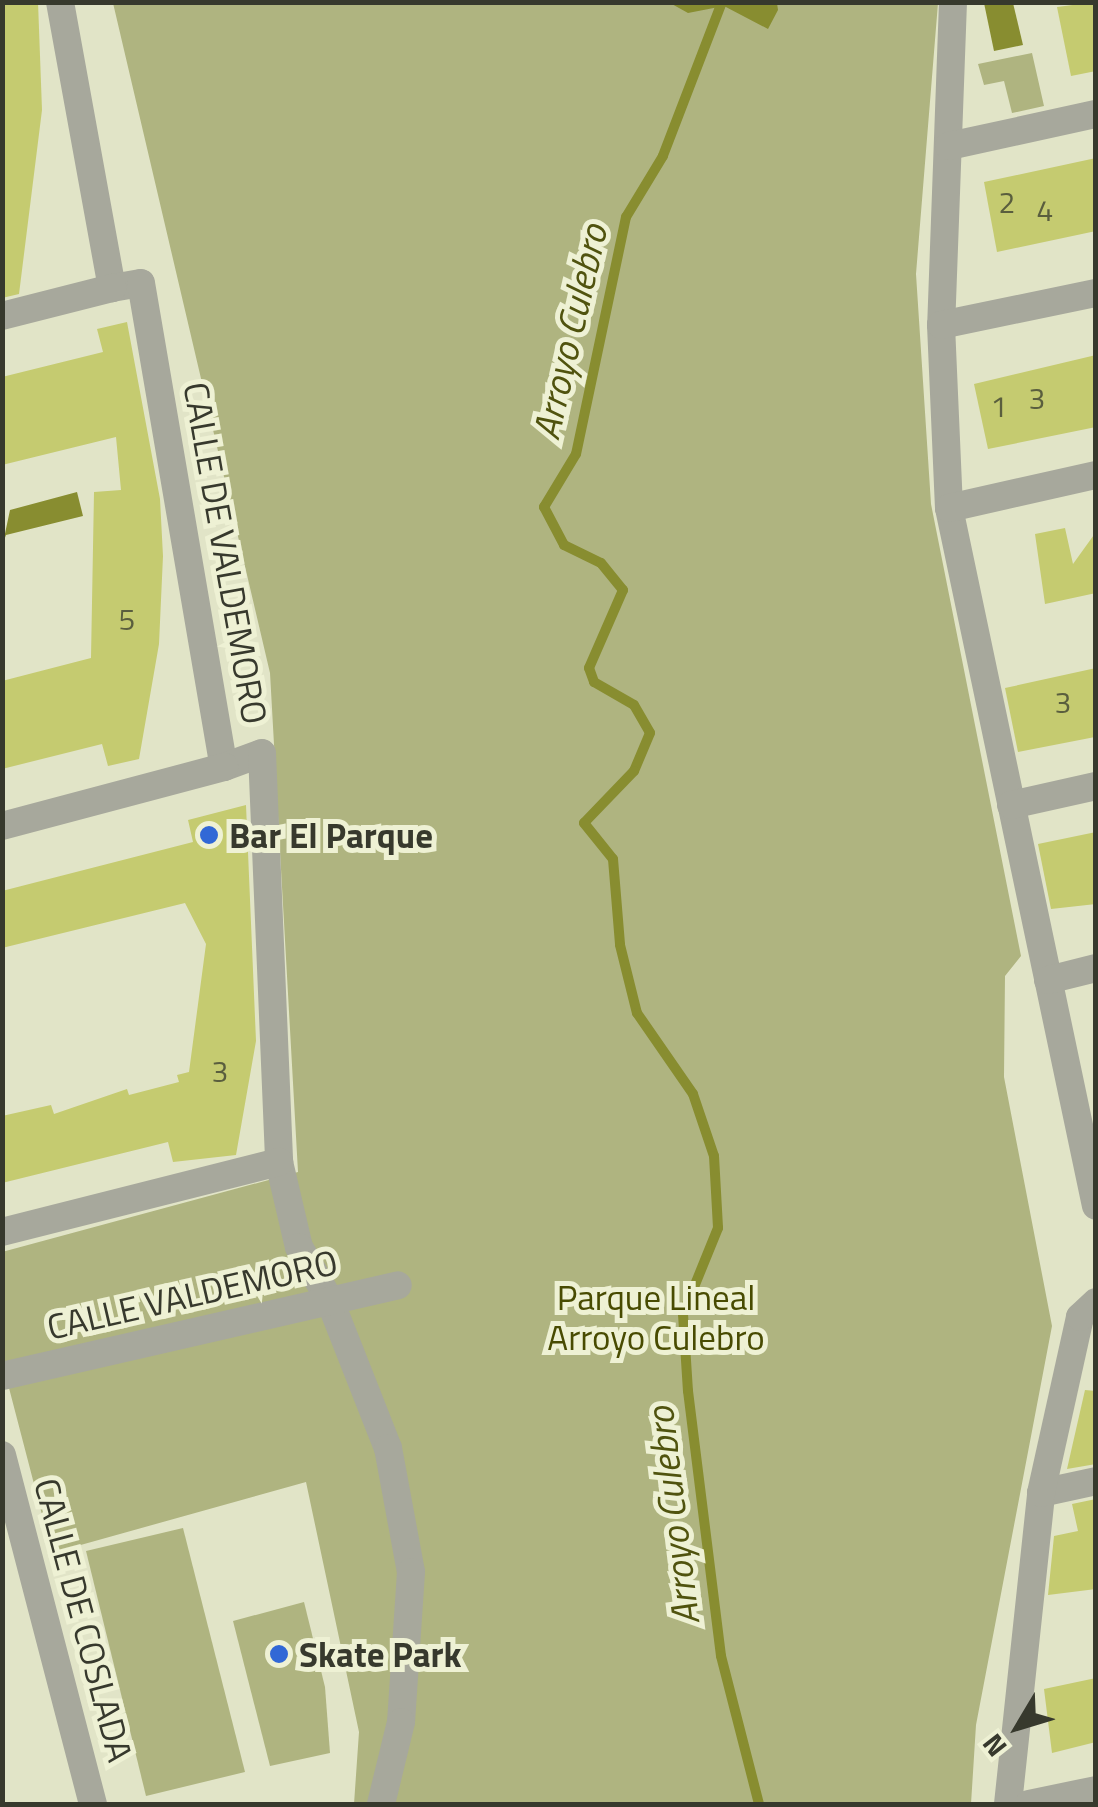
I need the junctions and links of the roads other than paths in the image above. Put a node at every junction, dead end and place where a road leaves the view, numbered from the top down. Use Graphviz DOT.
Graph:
graph roads {
  1 [pos="60,2"];
  2 [pos="953,2"];
  3 [pos="1096,114"];
  4 [pos="949,146"];
  5 [pos="112,288"];
  6 [pos="1096,294"];
  7 [pos="2,316"];
  8 [pos="941,325"];
  9 [pos="1096,475"];
  10 [pos="949,508"];
  11 [pos="224,767"];
  12 [pos="1096,786"];
  13 [pos="1011,805"];
  14 [pos="2,826"];
  15 [pos="1096,968"];
  16 [pos="1048,980"];
  17 [pos="278,1162"];
  18 [pos="1096,1206"];
  19 [pos="2,1232"];
  20 [pos="398,1285"];
  21 [pos="330,1300"];
  22 [pos="1096,1302"];
  23 [pos="2,1376"];
  24 [pos="2,1454"];
  25 [pos="1096,1481"];
  26 [pos="1041,1493"];
  27 [pos="1096,1790"];
  28 [pos="1009,1792"];
  29 [pos="93,1804"];
  30 [pos="381,1804"];
  31 [pos="1027,1804"];
  1 -- 5 [label="street"];
  2 -- 4 [label="street"];
  3 -- 4 [label="street"];
  4 -- 8 [label="street"];
  5 -- 7 [label="street"];
  5 -- 11 [label="street, CALLE DE VALDEMORO"];
  6 -- 8 [label="street"];
  8 -- 10 [label="street"];
  9 -- 10 [label="street"];
  10 -- 13 [label="street"];
  11 -- 14 [label="street"];
  11 -- 17 [label="street, CALLE DE VALDEMORO"];
  12 -- 13 [label="street"];
  13 -- 16 [label="street"];
  15 -- 16 [label="street"];
  16 -- 18 [label="street"];
  17 -- 19 [label="street"];
  17 -- 21 [label="street"];
  20 -- 21 [label="street, CALLE VALDEMORO"];
  21 -- 23 [label="street, CALLE VALDEMORO"];
  21 -- 30 [label="street"];
  22 -- 26 [label="street"];
  24 -- 29 [label="street, CALLE DE COSLADA"];
  25 -- 26 [label="street"];
  26 -- 28 [label="street"];
  27 -- 31 [label="street"];
  28 -- 31 [label="street"];
}
